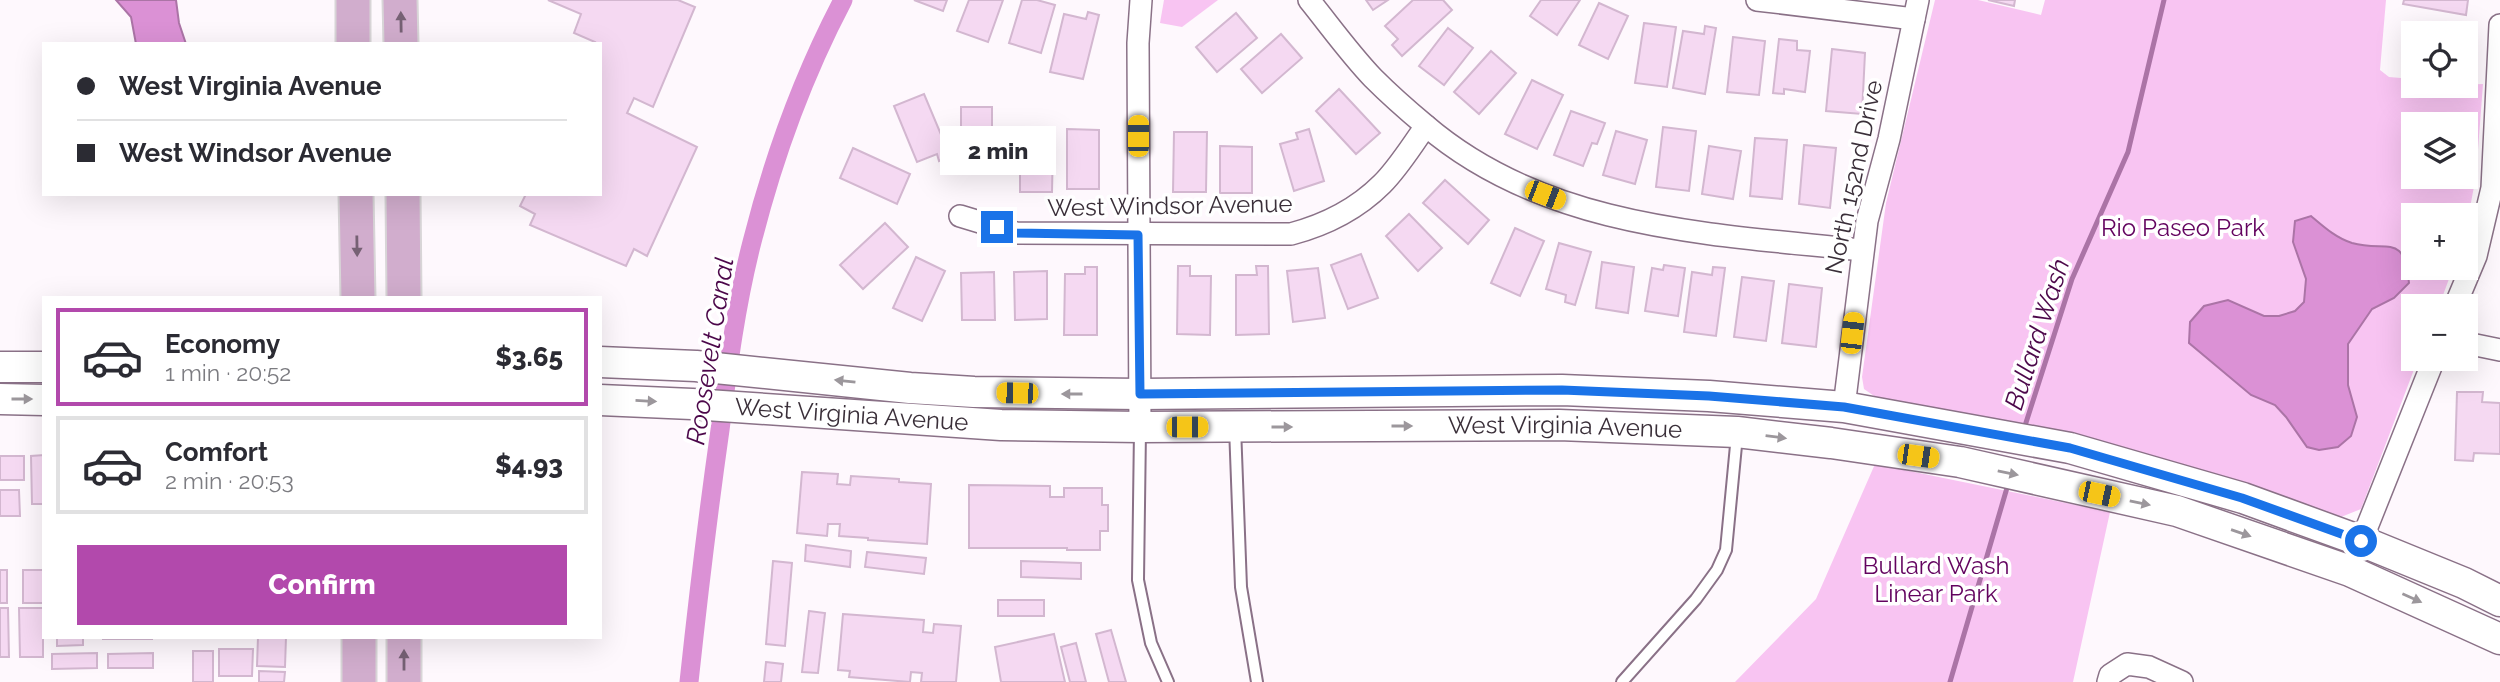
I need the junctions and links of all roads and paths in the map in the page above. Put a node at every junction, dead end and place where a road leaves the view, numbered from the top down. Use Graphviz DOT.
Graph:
graph roads {
  1 [pos="353,0"];
  2 [pos="400,0"];
  3 [pos="1141,0"];
  4 [pos="1309,0"];
  5 [pos="1757,0"];
  6 [pos="1916,9"];
  7 [pos="2500,25"];
  8 [pos="353,42"];
  9 [pos="401,42"];
  10 [pos="2498,102"];
  11 [pos="1426,126"];
  12 [pos="356,196"];
  13 [pos="403,196"];
  14 [pos="960,215"];
  15 [pos="1138,235"];
  16 [pos="1862,250"];
  17 [pos="2460,294"];
  18 [pos="358,296"];
  19 [pos="404,296"];
  20 [pos="2478,345"];
  21 [pos="2500,350"];
  22 [pos="602,362"];
  23 [pos="0,367"];
  24 [pos="42,367"];
  25 [pos="2429,371"];
  26 [pos="1140,394"];
  27 [pos="0,399"];
  28 [pos="42,400"];
  29 [pos="602,400"];
  30 [pos="1844,407"];
  31 [pos="1140,427"];
  32 [pos="1235,427"];
  33 [pos="1737,432"];
  34 [pos="2361,541"];
  35 [pos="2350,571"];
  36 [pos="2500,601"];
  37 [pos="359,639"];
  38 [pos="404,639"];
  39 [pos="2500,639"];
  40 [pos="359,682"];
  41 [pos="404,682"];
  42 [pos="1168,682"];
  43 [pos="1257,682"];
  44 [pos="1622,682"];
  45 [pos="2108,682"];
  46 [pos="2182,682"];
  1 -- 8 [label="main road"];
  9 -- 2 [label="main road, one-way"];
  3 -- 15 [label="street"];
  4 -- 11 [label="street"];
  5 -- 6 [label="street"];
  6 -- 16 [label="street, North 152nd Drive"];
  7 -- 10 [label="street"];
  10 -- 17 [label="street"];
  11 -- 15 [label="street, West Windsor Avenue"];
  11 -- 16 [label="street"];
  12 -- 18 [label="main road, one-way"];
  13 -- 19 [label="main road"];
  14 -- 15 [label="street, West Windsor Avenue"];
  15 -- 26 [label="street"];
  16 -- 30 [label="street, North 152nd Drive"];
  20 -- 21 [label="street"];
  26 -- 22 [label="main road, West Virginia Avenue, one-way"];
  23 -- 24 [label="main road"];
  25 -- 34 [label="street"];
  26 -- 30 [label="main road, West Virginia Avenue"];
  26 -- 31 [label="street"];
  27 -- 28 [label="main road, one-way"];
  29 -- 31 [label="main road, West Virginia Avenue, one-way"];
  30 -- 34 [label="main road, West Virginia Avenue"];
  31 -- 32 [label="main road, West Virginia Avenue"];
  31 -- 42 [label="lane"];
  32 -- 33 [label="main road, West Virginia Avenue, one-way"];
  32 -- 43 [label="lane"];
  33 -- 35 [label="main road, West Virginia Avenue, one-way"];
  33 -- 44 [label="lane"];
  34 -- 35 [label="street"];
  34 -- 36 [label="main road, West Virginia Avenue"];
  35 -- 39 [label="main road, West Virginia Avenue, one-way"];
  37 -- 40 [label="main road"];
  41 -- 38 [label="main road, one-way"];
  45 -- 46 [label="street"];
}
